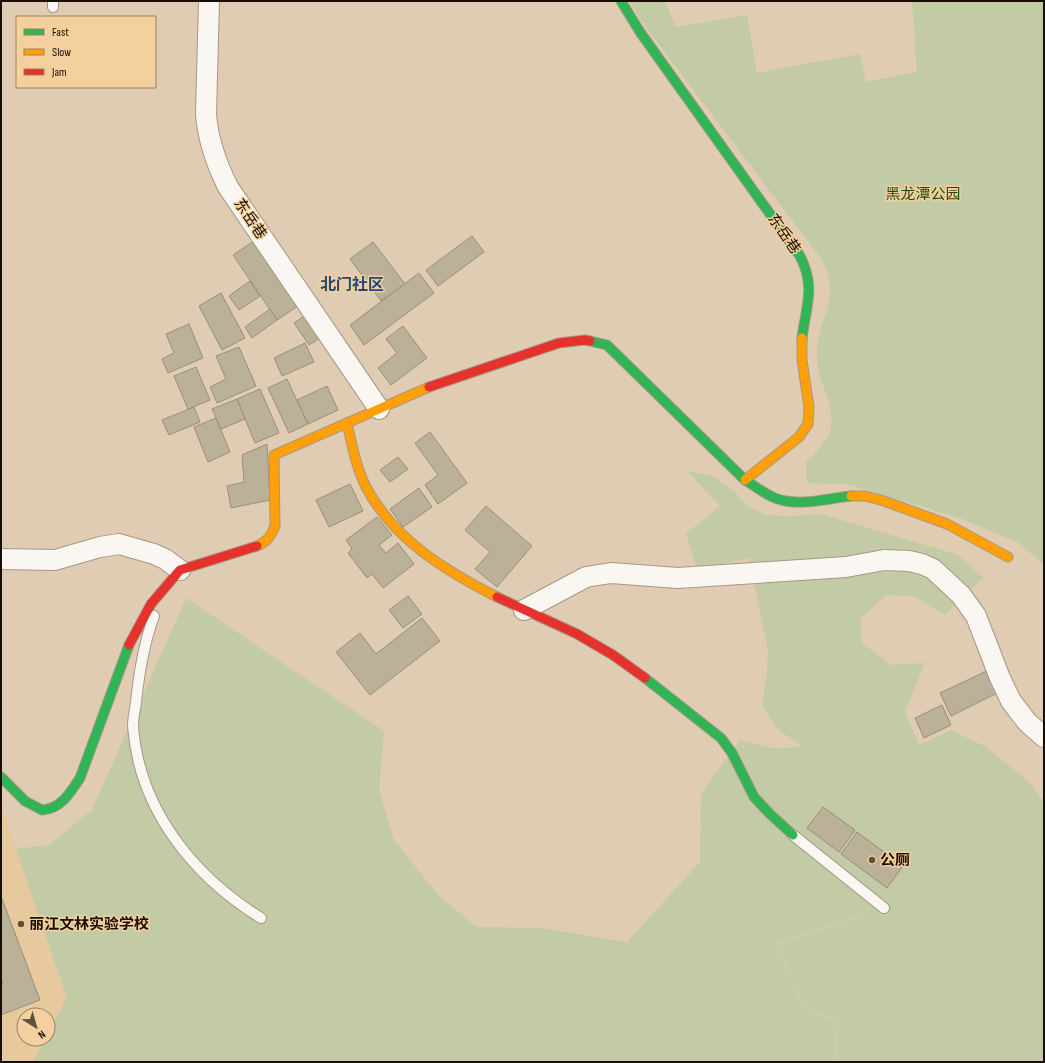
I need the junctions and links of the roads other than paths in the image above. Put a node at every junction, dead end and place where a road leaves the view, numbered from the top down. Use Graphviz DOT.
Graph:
graph roads {
  1 [pos="209,1"];
  2 [pos="621,1"];
  3 [pos="379,409"];
  4 [pos="347,423"];
  5 [pos="745,480"];
  6 [pos="1008,557"];
  7 [pos="1,559"];
  8 [pos="180,570"];
  9 [pos="165,586"];
  10 [pos="524,610"];
  11 [pos="1044,737"];
  12 [pos="1,777"];
  13 [pos="793,835"];
  14 [pos="884,908"];
  15 [pos="261,918"];
  1 -- 3 [label="street, 东岳巷"];
  2 -- 5 [label="street, 东岳巷"];
  3 -- 4 [label="street"];
  3 -- 5 [label="street"];
  4 -- 8 [label="street"];
  4 -- 10 [label="street"];
  5 -- 6 [label="street"];
  7 -- 8 [label="street"];
  8 -- 9 [label="street"];
  9 -- 12 [label="street"];
  9 -- 15 [label="lane"];
  10 -- 11 [label="street"];
  10 -- 13 [label="street"];
  13 -- 14 [label="lane"];
}
